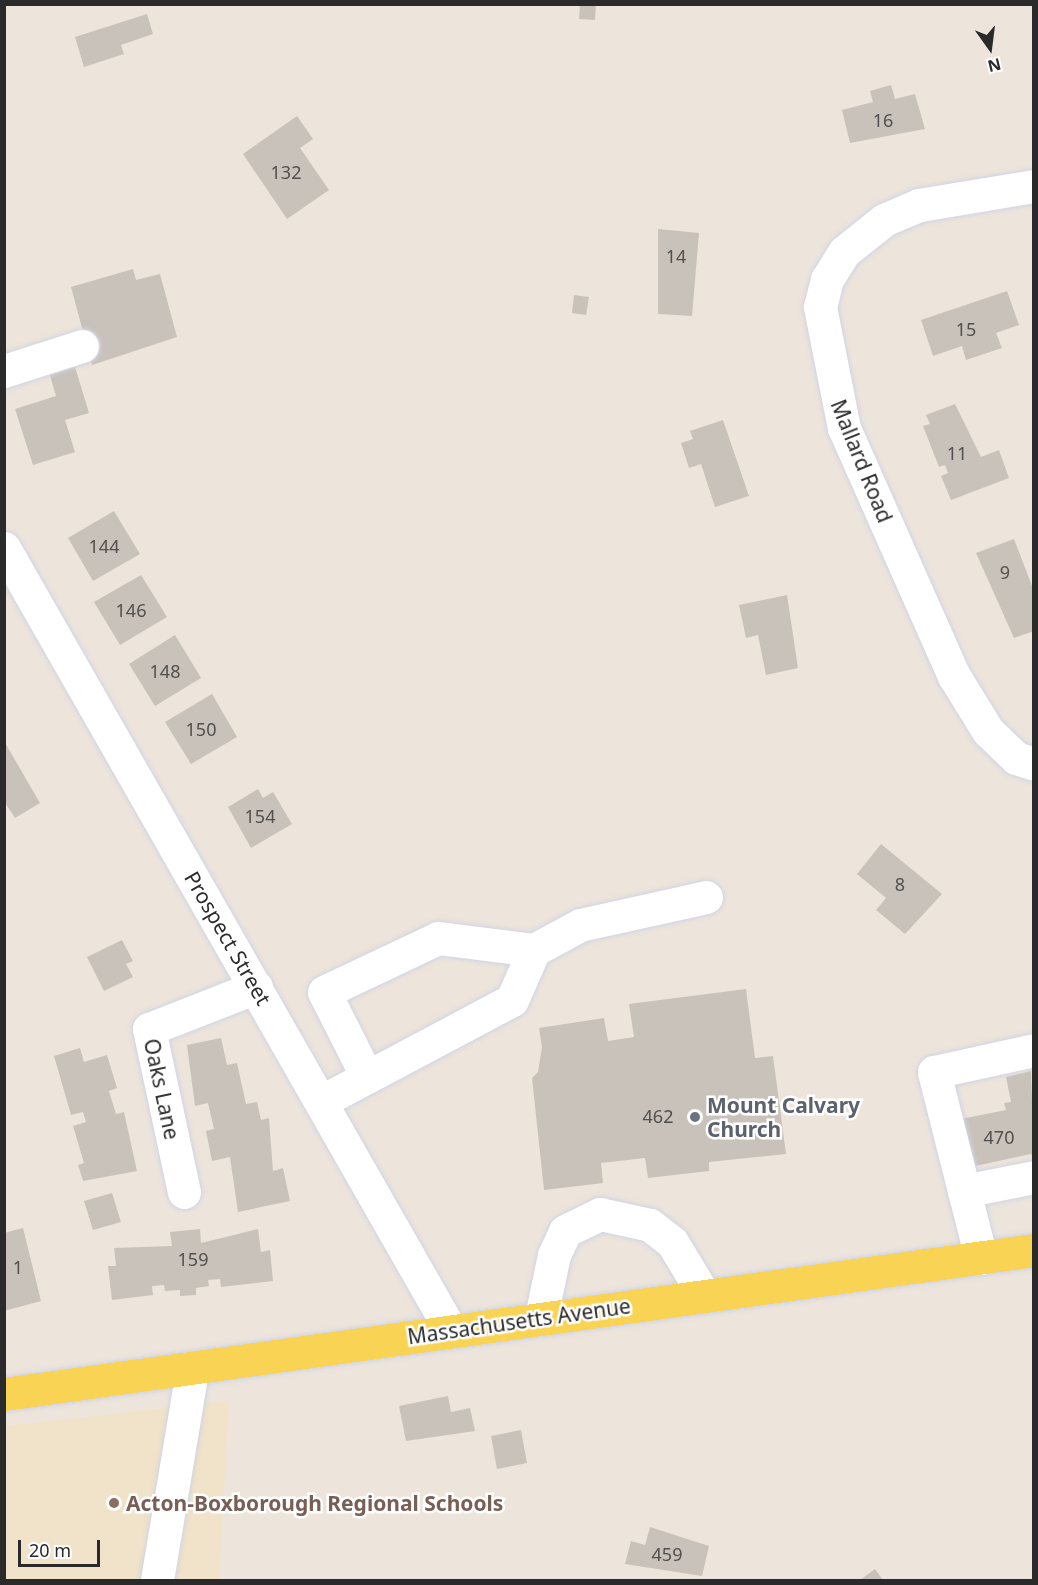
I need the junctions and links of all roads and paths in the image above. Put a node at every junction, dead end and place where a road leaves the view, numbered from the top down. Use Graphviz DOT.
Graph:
graph roads {
  1 [pos="1034,186"];
  2 [pos="82,346"];
  3 [pos="4,371"];
  4 [pos="4,548"];
  5 [pos="1034,764"];
  6 [pos="706,897"];
  7 [pos="534,950"];
  8 [pos="256,987"];
  9 [pos="1034,1050"];
  10 [pos="367,1077"];
  11 [pos="322,1101"];
  12 [pos="1034,1177"];
  13 [pos="964,1191"];
  14 [pos="184,1192"];
  15 [pos="1034,1251"];
  16 [pos="981,1258"];
  17 [pos="704,1295"];
  18 [pos="541,1317"];
  19 [pos="450,1329"];
  20 [pos="192,1370"];
  21 [pos="4,1394"];
  22 [pos="157,1581"];
  1 -- 5 [label="street, Mallard Road"];
  2 -- 3 [label="street"];
  4 -- 8 [label="street, Prospect Street"];
  6 -- 7 [label="street"];
  7 -- 10 [label="street"];
  7 -- 10 [label="street"];
  8 -- 11 [label="street, Prospect Street"];
  8 -- 14 [label="street, Oaks Lane"];
  9 -- 13 [label="street"];
  10 -- 11 [label="street"];
  11 -- 19 [label="street, Prospect Street"];
  12 -- 13 [label="street"];
  13 -- 16 [label="street"];
  15 -- 16 [label="main road, Massachusetts Avenue"];
  16 -- 17 [label="main road, Massachusetts Avenue"];
  17 -- 18 [label="main road, Massachusetts Avenue"];
  17 -- 18 [label="street"];
  18 -- 19 [label="main road, Massachusetts Avenue"];
  19 -- 20 [label="main road, Massachusetts Avenue"];
  20 -- 21 [label="main road, Massachusetts Avenue"];
  20 -- 22 [label="street"];
}
